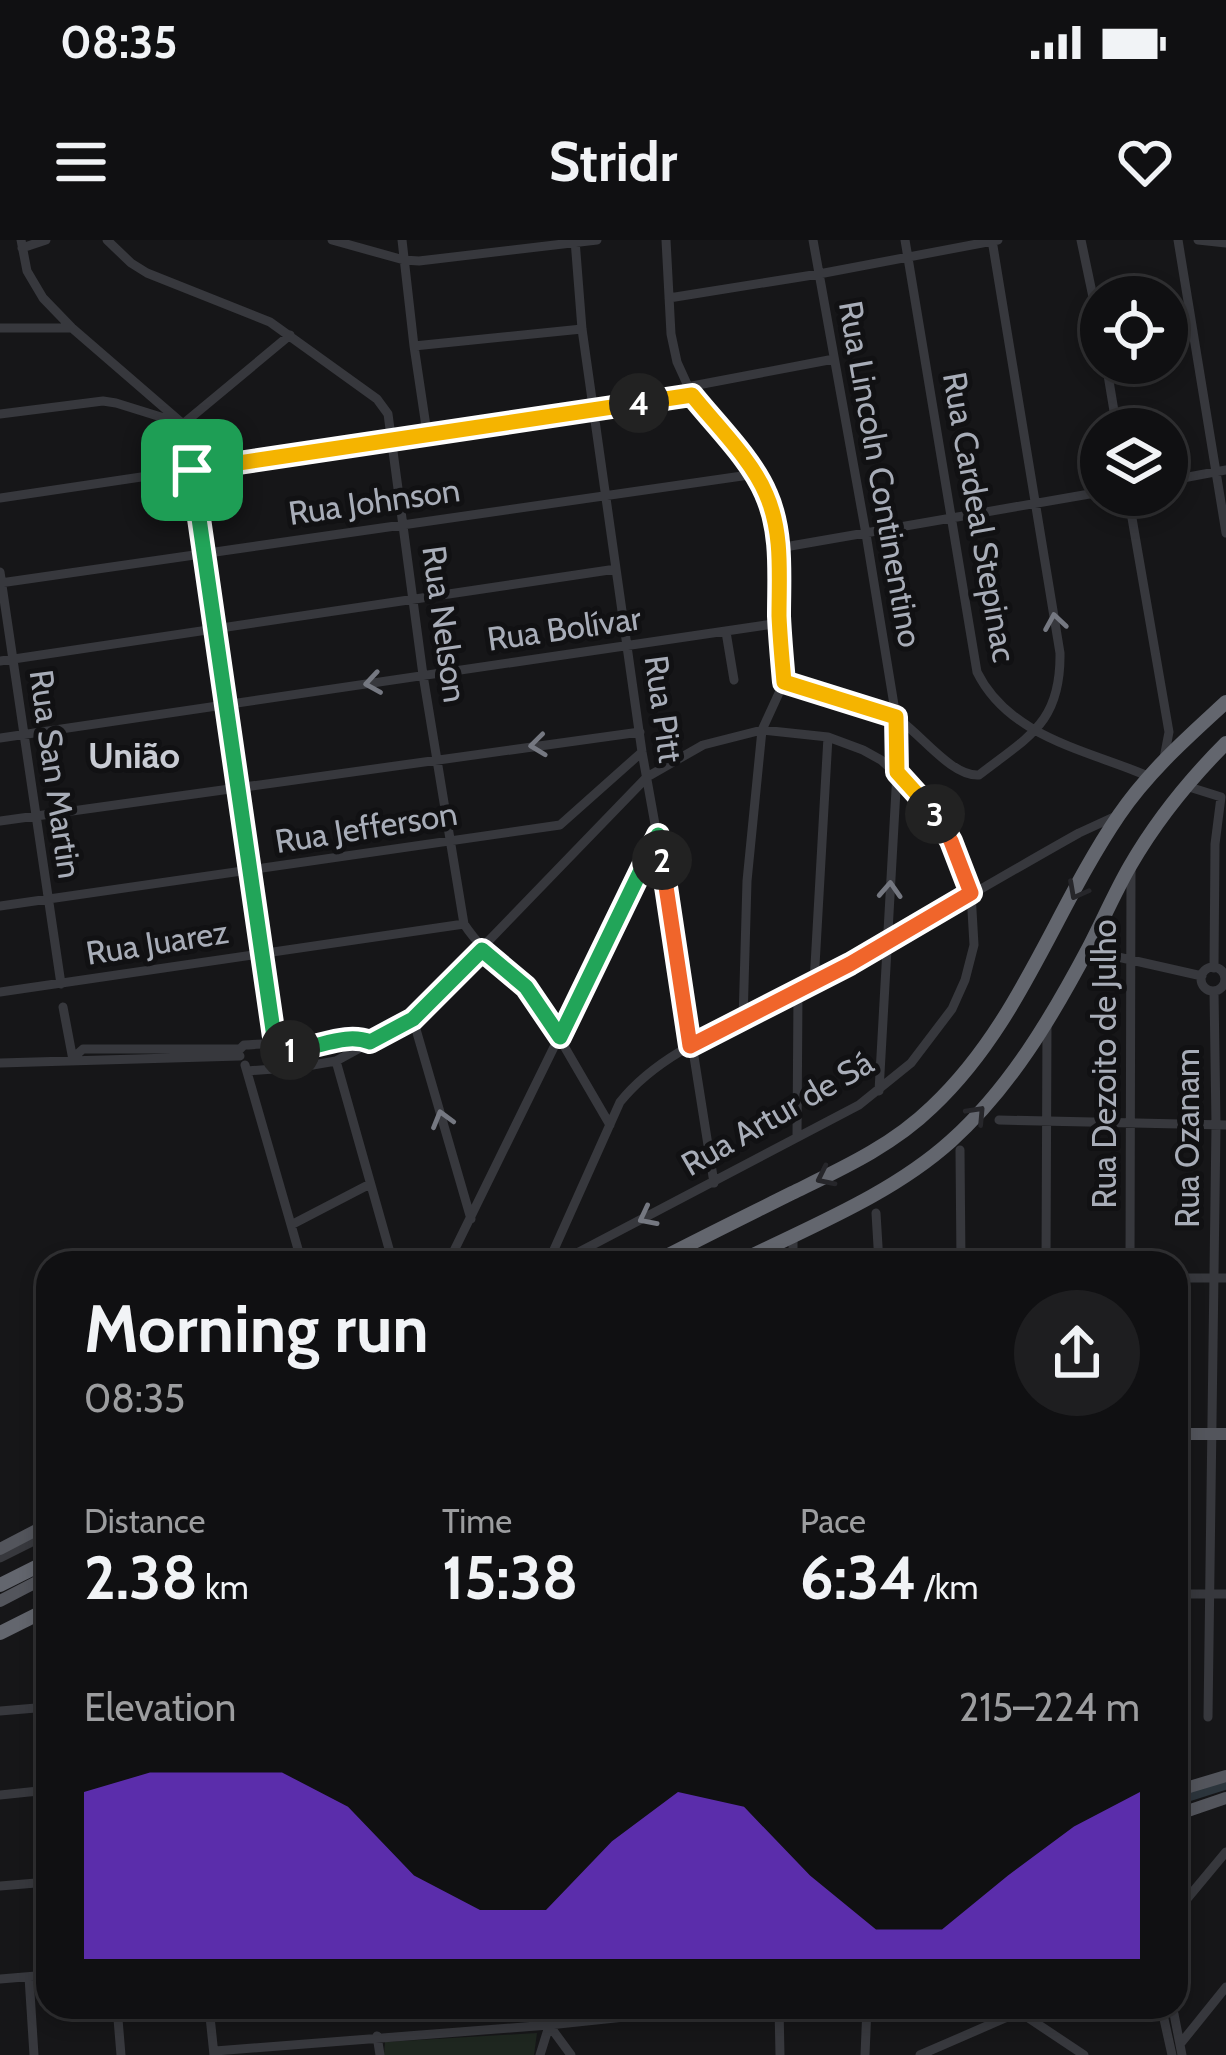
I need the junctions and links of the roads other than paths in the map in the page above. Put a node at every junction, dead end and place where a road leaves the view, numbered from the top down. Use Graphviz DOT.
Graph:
graph roads {
  1 [pos="46,240"];
  2 [pos="107,240"];
  3 [pos="332,240"];
  4 [pos="402,240"];
  5 [pos="488,240"];
  6 [pos="597,240"];
  7 [pos="666,240"];
  8 [pos="813,240"];
  9 [pos="904,240"];
  10 [pos="994,240"];
  11 [pos="1087,240"];
  12 [pos="1178,240"];
  13 [pos="1198,240"];
  14 [pos="575,241"];
  15 [pos="1226,243"];
  16 [pos="21,244"];
  17 [pos="490,253"];
  18 [pos="907,258"];
  19 [pos="404,260"];
  20 [pos="819,274"];
  21 [pos="1091,276"];
  22 [pos="669,298"];
  23 [pos="0,328"];
  24 [pos="71,328"];
  25 [pos="583,329"];
  26 [pos="290,335"];
  27 [pos="414,346"];
  28 [pos="834,359"];
  29 [pos="690,391"];
  30 [pos="594,409"];
  31 [pos="0,413"];
  32 [pos="183,424"];
  33 [pos="427,433"];
  34 [pos="394,439"];
  35 [pos="192,470"];
  36 [pos="1221,471"];
  37 [pos="756,474"];
  38 [pos="1188,477"];
  39 [pos="607,494"];
  40 [pos="1080,496"];
  41 [pos="0,498"];
  42 [pos="1036,503"];
  43 [pos="1133,516"];
  44 [pos="951,519"];
  45 [pos="404,523"];
  46 [pos="1226,533"];
  47 [pos="866,534"];
  48 [pos="779,548"];
  49 [pos="205,553"];
  50 [pos="616,569"];
  51 [pos="0,572"];
  52 [pos="1,583"];
  53 [pos="413,600"];
  54 [pos="779,623"];
  55 [pos="215,627"];
  56 [pos="726,632"];
  57 [pos="627,646"];
  58 [pos="6,660"];
  59 [pos="424,675"];
  60 [pos="734,680"];
  61 [pos="784,682"];
  62 [pos="1226,702"];
  63 [pos="226,706"];
  64 [pos="896,717"];
  65 [pos="1168,727"];
  66 [pos="762,730"];
  67 [pos="1034,731"];
  68 [pos="640,732"];
  69 [pos="23,735"];
  70 [pos="828,737"];
  71 [pos="1188,737"];
  72 [pos="0,738"];
  73 [pos="1226,743"];
  74 [pos="642,752"];
  75 [pos="437,758"];
  76 [pos="1164,758"];
  77 [pos="897,772"];
  78 [pos="1148,776"];
  79 [pos="646,777"];
  80 [pos="1186,786"];
  81 [pos="238,789"];
  82 [pos="1223,798"];
  83 [pos="1120,815"];
  84 [pos="35,818"];
  85 [pos="0,821"];
  86 [pos="1079,832"];
  87 [pos="658,835"];
  88 [pos="449,841"];
  89 [pos="1101,846"];
  90 [pos="1131,865"];
  91 [pos="250,872"];
  92 [pos="971,893"];
  93 [pos="47,899"];
  94 [pos="0,906"];
  95 [pos="464,924"];
  96 [pos="887,942"];
  97 [pos="482,950"];
  98 [pos="1087,950"];
  99 [pos="264,953"];
  100 [pos="1132,960"];
  101 [pos="1214,968"];
  102 [pos="1202,976"];
  103 [pos="1225,982"];
  104 [pos="814,983"];
  105 [pos="61,984"];
  106 [pos="1214,991"];
  107 [pos="0,992"];
  108 [pos="798,992"];
  109 [pos="63,1006"];
  110 [pos="1047,1018"];
  111 [pos="413,1019"];
  112 [pos="743,1021"];
  113 [pos="560,1037"];
  114 [pos="370,1042"];
  115 [pos="275,1044"];
  116 [pos="690,1046"];
  117 [pos="240,1053"];
  118 [pos="73,1059"];
  119 [pos="336,1061"];
  120 [pos="0,1063"];
  121 [pos="247,1070"];
  122 [pos="879,1091"];
  123 [pos="999,1120"];
  124 [pos="1047,1120"];
  125 [pos="1131,1123"];
  126 [pos="610,1125"];
  127 [pos="1221,1125"];
  128 [pos="797,1137"];
  129 [pos="960,1150"];
  130 [pos="714,1183"];
  131 [pos="370,1184"];
  132 [pos="876,1213"];
  133 [pos="471,1220"];
  134 [pos="291,1225"];
  135 [pos="794,1235"];
  136 [pos="299,1251"];
  137 [pos="390,1251"];
  138 [pos="454,1251"];
  139 [pos="553,1251"];
  140 [pos="581,1251"];
  141 [pos="677,1251"];
  142 [pos="761,1251"];
  143 [pos="793,1251"];
  144 [pos="878,1251"];
  145 [pos="962,1251"];
  146 [pos="1046,1251"];
  147 [pos="1130,1251"];
  148 [pos="1188,1278"];
  149 [pos="1220,1278"];
  150 [pos="1188,1434"];
  151 [pos="1219,1434"];
  152 [pos="36,1530"];
  153 [pos="36,1540"];
  154 [pos="0,1549"];
  155 [pos="0,1558"];
  156 [pos="36,1567"];
  157 [pos="36,1582"];
  158 [pos="0,1585"];
  159 [pos="1188,1594"];
  160 [pos="1208,1594"];
  161 [pos="1226,1594"];
  162 [pos="0,1601"];
  163 [pos="36,1615"];
  164 [pos="0,1633"];
  165 [pos="36,1708"];
  166 [pos="0,1711"];
  167 [pos="1208,1717"];
  168 [pos="1226,1775"];
  169 [pos="1188,1787"];
  170 [pos="36,1791"];
  171 [pos="0,1795"];
  172 [pos="1226,1798"];
  173 [pos="1188,1811"];
  174 [pos="1226,1852"];
  175 [pos="36,1883"];
  176 [pos="0,1886"];
  177 [pos="1188,1898"];
  178 [pos="29,1976"];
  179 [pos="36,1976"];
  180 [pos="0,1979"];
  181 [pos="1226,1987"];
  182 [pos="118,2019"];
  183 [pos="211,2019"];
  184 [pos="547,2019"];
  185 [pos="606,2019"];
  186 [pos="779,2019"];
  187 [pos="866,2019"];
  188 [pos="997,2019"];
  189 [pos="1031,2019"];
  190 [pos="1164,2019"];
  191 [pos="1173,2019"];
  192 [pos="549,2025"];
  193 [pos="377,2036"];
  194 [pos="1182,2049"];
  195 [pos="294,2050"];
  196 [pos="215,2053"];
  197 [pos="1076,2053"];
  198 [pos="34,2055"];
  199 [pos="121,2055"];
  200 [pos="380,2055"];
  201 [pos="540,2055"];
  202 [pos="571,2055"];
  203 [pos="780,2055"];
  204 [pos="865,2055"];
  205 [pos="920,2055"];
  206 [pos="1172,2055"];
  1 -- 16 [label="street"];
  2 -- 26 [label="street, Rua Nelson"];
  3 -- 19 [label="street"];
  4 -- 19 [label="street"];
  5 -- 17 [label="street"];
  6 -- 14 [label="street"];
  7 -- 22 [label="street"];
  8 -- 20 [label="street, Rua Lincoln Continentino"];
  9 -- 18 [label="street, Rua Cardeal Stepinac"];
  10 -- 18 [label="street"];
  10 -- 42 [label="street"];
  11 -- 21 [label="street"];
  12 -- 36 [label="street"];
  13 -- 15 [label="street"];
  14 -- 17 [label="street"];
  14 -- 25 [label="street, Rua Pitt"];
  16 -- 24 [label="street"];
  17 -- 19 [label="street"];
  18 -- 20 [label="street"];
  18 -- 44 [label="street, Rua Cardeal Stepinac"];
  19 -- 27 [label="street"];
  20 -- 22 [label="street"];
  20 -- 28 [label="street, Rua Lincoln Continentino"];
  22 -- 29 [label="street"];
  23 -- 24 [label="street"];
  24 -- 32 [label="street"];
  25 -- 27 [label="street"];
  25 -- 30 [label="street, Rua Pitt"];
  26 -- 32 [label="street"];
  26 -- 34 [label="street, Rua Nelson"];
  27 -- 33 [label="street"];
  28 -- 29 [label="street"];
  28 -- 47 [label="street, Rua Lincoln Continentino"];
  29 -- 30 [label="street"];
  29 -- 37 [label="street"];
  30 -- 33 [label="street"];
  30 -- 39 [label="street, Rua Pitt"];
  31 -- 32 [label="street"];
  32 -- 35 [label="street"];
  33 -- 34 [label="street"];
  34 -- 35 [label="street"];
  34 -- 45 [label="street, Rua Nelson"];
  35 -- 41 [label="street"];
  35 -- 49 [label="street"];
  36 -- 38 [label="street"];
  36 -- 46 [label="street"];
  37 -- 39 [label="street, Rua Johnson"];
  37 -- 48 [label="street"];
  39 -- 45 [label="street, Rua Johnson"];
  39 -- 50 [label="street, Rua Pitt"];
  40 -- 42 [label="street"];
  42 -- 44 [label="street"];
  67 -- 42 [label="street, one-way"];
  43 -- 65 [label="street"];
  44 -- 47 [label="street"];
  44 -- 67 [label="street, Rua Cardeal Stepinac"];
  45 -- 49 [label="street, Rua Johnson"];
  45 -- 53 [label="street, Rua Nelson"];
  47 -- 48 [label="street"];
  47 -- 64 [label="street, Rua Lincoln Continentino"];
  48 -- 54 [label="street"];
  49 -- 52 [label="street, Rua Johnson"];
  49 -- 55 [label="street"];
  50 -- 53 [label="street"];
  50 -- 57 [label="street, Rua Pitt"];
  51 -- 52 [label="street, Rua San Martin"];
  52 -- 58 [label="street, Rua San Martin"];
  53 -- 55 [label="street"];
  53 -- 59 [label="street, Rua Nelson"];
  54 -- 56 [label="street, Rua Bolívar"];
  54 -- 61 [label="street"];
  55 -- 58 [label="street"];
  55 -- 63 [label="street"];
  56 -- 57 [label="street, Rua Bolívar"];
  56 -- 60 [label="street"];
  57 -- 59 [label="street, Rua Bolívar"];
  57 -- 68 [label="street, Rua Pitt"];
  58 -- 69 [label="street, Rua San Martin"];
  59 -- 63 [label="street, Rua Bolívar, one-way"];
  59 -- 75 [label="street, Rua Nelson"];
  61 -- 64 [label="street"];
  61 -- 66 [label="street"];
  62 -- 71 [label="highway"];
  63 -- 69 [label="street, Rua Bolívar"];
  63 -- 81 [label="street"];
  64 -- 67 [label="street"];
  64 -- 77 [label="street, Rua Lincoln Continentino"];
  65 -- 71 [label="street"];
  65 -- 76 [label="street"];
  66 -- 70 [label="street, Rua Artur de Sá"];
  66 -- 79 [label="street, Rua Artur de Sá"];
  66 -- 112 [label="street"];
  67 -- 78 [label="street, Rua Cardeal Stepinac"];
  68 -- 74 [label="street, Rua Pitt"];
  68 -- 75 [label="street, one-way"];
  69 -- 72 [label="street, Rua Bolívar"];
  69 -- 84 [label="street, Rua San Martin"];
  70 -- 77 [label="street, Rua Artur de Sá"];
  70 -- 104 [label="street"];
  71 -- 76 [label="highway"];
  73 -- 80 [label="highway"];
  74 -- 79 [label="street, Rua Pitt"];
  74 -- 88 [label="street, Rua Jefferson"];
  75 -- 81 [label="street"];
  75 -- 88 [label="street, Rua Nelson"];
  76 -- 78 [label="highway"];
  77 -- 92 [label="street, Rua Artur de Sá"];
  96 -- 77 [label="street, Rua Lincoln Continentino, one-way"];
  78 -- 83 [label="highway"];
  79 -- 87 [label="street, Rua Pitt"];
  79 -- 97 [label="street, Rua Artur de Sá"];
  80 -- 82 [label="street"];
  80 -- 90 [label="highway"];
  81 -- 84 [label="street"];
  81 -- 91 [label="street"];
  82 -- 101 [label="street"];
  83 -- 86 [label="street"];
  83 -- 89 [label="highway"];
  84 -- 85 [label="street"];
  84 -- 93 [label="street, Rua San Martin"];
  86 -- 89 [label="street"];
  86 -- 92 [label="street"];
  87 -- 113 [label="street"];
  87 -- 116 [label="street, Rua Pitt"];
  88 -- 91 [label="street, Rua Jefferson"];
  88 -- 95 [label="street, Rua Nelson"];
  89 -- 141 [label="highway, one-way"];
  90 -- 98 [label="highway"];
  90 -- 100 [label="street, Rua Dezoito de Julho"];
  91 -- 93 [label="street, Rua Jefferson"];
  91 -- 99 [label="street"];
  92 -- 96 [label="street"];
  92 -- 122 [label="street, Rua Artur de Sá"];
  93 -- 94 [label="street, Rua Jefferson"];
  93 -- 105 [label="street, Rua San Martin"];
  95 -- 97 [label="street, Rua Nelson"];
  95 -- 99 [label="street, Rua Juarez"];
  96 -- 104 [label="street"];
  96 -- 122 [label="street, Rua Lincoln Continentino"];
  97 -- 111 [label="street, Rua Artur de Sá"];
  97 -- 113 [label="street, Rua Nelson"];
  98 -- 100 [label="street"];
  98 -- 110 [label="highway"];
  99 -- 105 [label="street, Rua Juarez"];
  99 -- 115 [label="street"];
  100 -- 102 [label="street"];
  100 -- 125 [label="street, Rua Dezoito de Julho"];
  101 -- 102 [label="street"];
  101 -- 103 [label="street"];
  102 -- 106 [label="street"];
  103 -- 106 [label="street"];
  104 -- 108 [label="street"];
  105 -- 107 [label="street, Rua Juarez"];
  106 -- 127 [label="street, Rua Ozanam"];
  108 -- 112 [label="street"];
  108 -- 128 [label="street"];
  109 -- 118 [label="street"];
  110 -- 124 [label="street"];
  135 -- 110 [label="highway, one-way"];
  111 -- 114 [label="street, Rua Artur de Sá"];
  133 -- 111 [label="street, one-way"];
  112 -- 116 [label="street"];
  113 -- 126 [label="street, Rua Nelson"];
  113 -- 133 [label="street"];
  114 -- 115 [label="street, Rua Artur de Sá"];
  114 -- 119 [label="street, Rua Artur de Sá"];
  115 -- 117 [label="street, Rua Artur de Sá"];
  116 -- 126 [label="street"];
  116 -- 130 [label="street, Rua Pitt"];
  117 -- 118 [label="street, Rua Artur de Sá"];
  117 -- 121 [label="street"];
  118 -- 120 [label="street, Rua Artur de Sá"];
  119 -- 121 [label="street, Rua Artur de Sá"];
  119 -- 131 [label="street"];
  121 -- 134 [label="street"];
  122 -- 128 [label="street, Rua Artur de Sá"];
  123 -- 124 [label="street"];
  124 -- 125 [label="street"];
  124 -- 146 [label="street"];
  125 -- 127 [label="street"];
  125 -- 147 [label="street, Rua Dezoito de Julho"];
  126 -- 139 [label="street"];
  127 -- 149 [label="street, Rua Ozanam"];
  128 -- 130 [label="street, Rua Artur de Sá"];
  129 -- 145 [label="street"];
  130 -- 140 [label="street, Rua Artur de Sá, one-way"];
  131 -- 134 [label="street"];
  131 -- 137 [label="street"];
  132 -- 144 [label="street"];
  133 -- 138 [label="street"];
  134 -- 136 [label="street"];
  135 -- 142 [label="highway"];
  135 -- 143 [label="street"];
  148 -- 149 [label="street"];
  149 -- 151 [label="street, Rua Ozanam"];
  150 -- 151 [label="main road"];
  151 -- 160 [label="street, Rua Ozanam"];
  152 -- 154 [label="main road"];
  153 -- 155 [label="street"];
  156 -- 158 [label="highway"];
  157 -- 162 [label="main road"];
  159 -- 160 [label="street"];
  160 -- 161 [label="street"];
  160 -- 167 [label="street, Rua Ozanam"];
  163 -- 164 [label="highway"];
  165 -- 166 [label="street"];
  168 -- 169 [label="main road"];
  170 -- 171 [label="street"];
  172 -- 173 [label="main road"];
  174 -- 177 [label="street"];
  175 -- 176 [label="street"];
  178 -- 179 [label="street"];
  178 -- 180 [label="street"];
  178 -- 198 [label="street"];
  181 -- 194 [label="street"];
  182 -- 199 [label="street"];
  183 -- 196 [label="street"];
  184 -- 192 [label="street"];
  185 -- 192 [label="street"];
  186 -- 203 [label="street"];
  187 -- 204 [label="street"];
  188 -- 205 [label="street"];
  189 -- 197 [label="street"];
  190 -- 206 [label="street"];
  191 -- 194 [label="street"];
  192 -- 193 [label="street"];
  192 -- 201 [label="street"];
  192 -- 202 [label="street"];
  193 -- 195 [label="street"];
  193 -- 200 [label="street"];
  195 -- 196 [label="street"];
}
